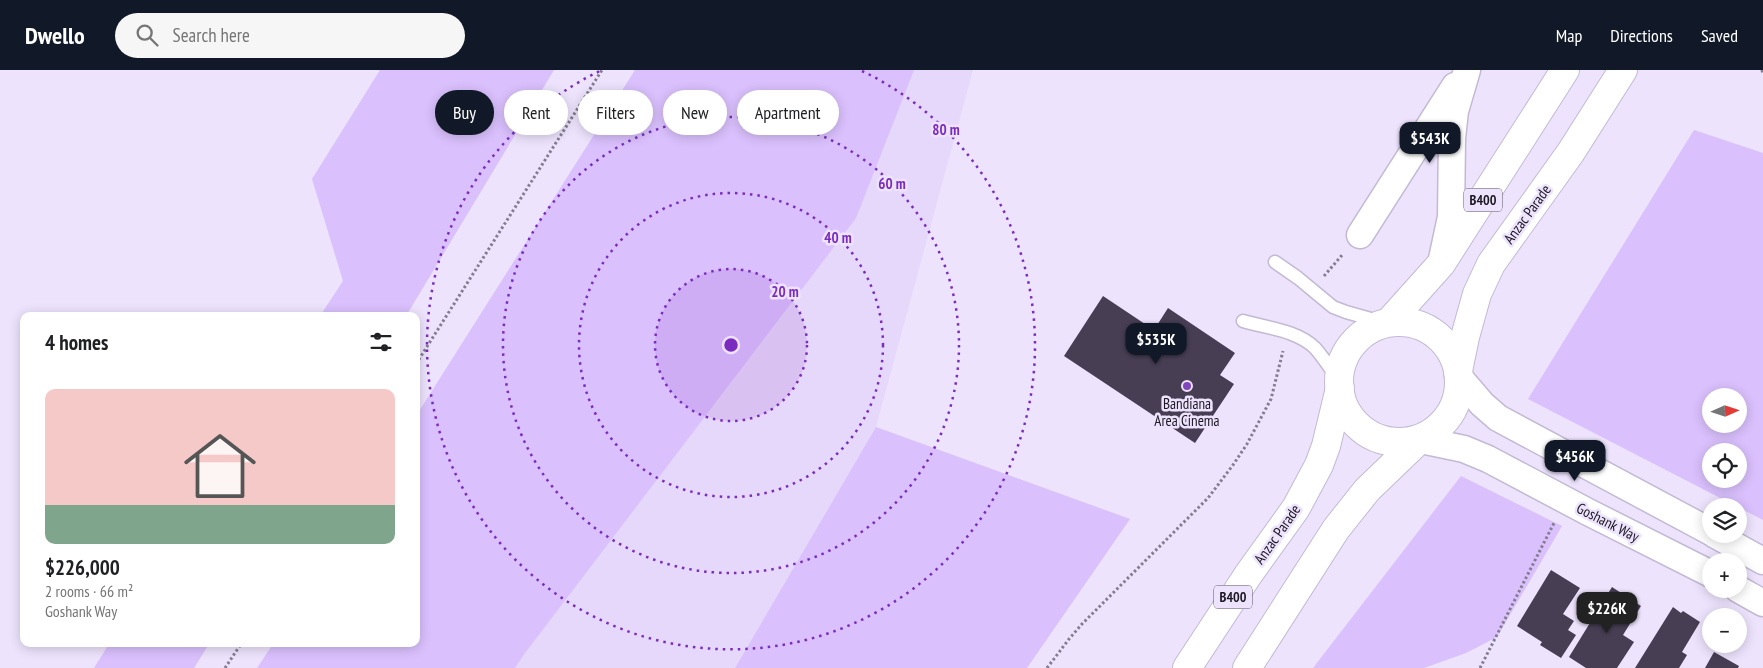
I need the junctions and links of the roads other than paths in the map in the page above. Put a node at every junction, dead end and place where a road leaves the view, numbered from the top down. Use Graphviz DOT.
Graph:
graph roads {
  1 [pos="1466,70"];
  2 [pos="1565,70"];
  3 [pos="1623,70"];
  4 [pos="1360,235"];
  5 [pos="1274,262"];
  6 [pos="1441,264"];
  7 [pos="1243,321"];
  8 [pos="1387,322"];
  9 [pos="1458,373"];
  10 [pos="1340,385"];
  11 [pos="1420,440"];
  12 [pos="1702,528"];
  13 [pos="1731,543"];
  14 [pos="1763,560"];
  15 [pos="1702,569"];
  16 [pos="1747,594"];
  17 [pos="1763,603"];
  18 [pos="1188,668"];
  19 [pos="1247,668"];
  1 -- 4 [label="street"];
  1 -- 6 [label="street"];
  2 -- 6 [label="main road, B400"];
  3 -- 9 [label="main road, Anzac Parade / B400"];
  5 -- 8 [label="lane"];
  6 -- 8 [label="main road, B400"];
  7 -- 10 [label="lane"];
  8 -- 9 [label="main road"];
  8 -- 10 [label="main road, B400"];
  9 -- 11 [label="main road, B400"];
  9 -- 12 [label="street"];
  10 -- 11 [label="main road, B400"];
  10 -- 18 [label="main road, Anzac Parade / B400"];
  11 -- 15 [label="street, Goshank Way"];
  11 -- 19 [label="main road, B400"];
  13 -- 14 [label="street"];
  16 -- 17 [label="street"];
}
